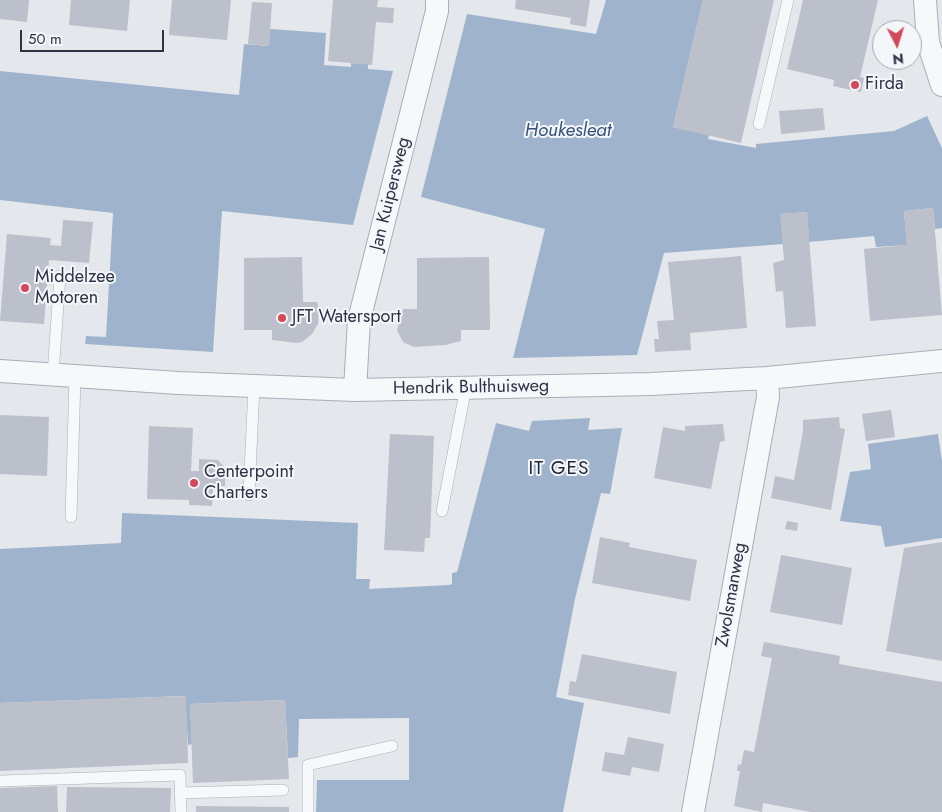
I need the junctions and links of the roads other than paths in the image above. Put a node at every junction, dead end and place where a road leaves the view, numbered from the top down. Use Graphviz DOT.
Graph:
graph roads {
  1 [pos="436,0"];
  2 [pos="788,0"];
  3 [pos="925,0"];
  4 [pos="942,85"];
  5 [pos="759,124"];
  6 [pos="60,276"];
  7 [pos="942,361"];
  8 [pos="0,371"];
  9 [pos="53,374"];
  10 [pos="75,376"];
  11 [pos="767,378"];
  12 [pos="254,385"];
  13 [pos="466,387"];
  14 [pos="354,390"];
  15 [pos="249,495"];
  16 [pos="442,512"];
  17 [pos="72,517"];
  18 [pos="392,746"];
  19 [pos="0,781"];
  20 [pos="283,790"];
  21 [pos="180,793"];
  22 [pos="181,812"];
  23 [pos="308,812"];
  24 [pos="693,812"];
  1 -- 14 [label="street, Jan Kuipersweg"];
  2 -- 5 [label="lane"];
  3 -- 4 [label="street"];
  6 -- 9 [label="lane"];
  7 -- 11 [label="street, Hendrik Bulthuisweg"];
  8 -- 9 [label="street, Hendrik Bulthuisweg"];
  9 -- 10 [label="street, Hendrik Bulthuisweg"];
  10 -- 12 [label="street, Hendrik Bulthuisweg"];
  10 -- 17 [label="lane"];
  11 -- 13 [label="street, Hendrik Bulthuisweg"];
  11 -- 24 [label="street, Zwolsmanweg"];
  12 -- 14 [label="street, Hendrik Bulthuisweg"];
  12 -- 15 [label="lane"];
  13 -- 14 [label="street, Hendrik Bulthuisweg"];
  13 -- 16 [label="lane"];
  18 -- 23 [label="lane"];
  19 -- 21 [label="lane"];
  20 -- 21 [label="lane"];
  21 -- 22 [label="lane"];
}
